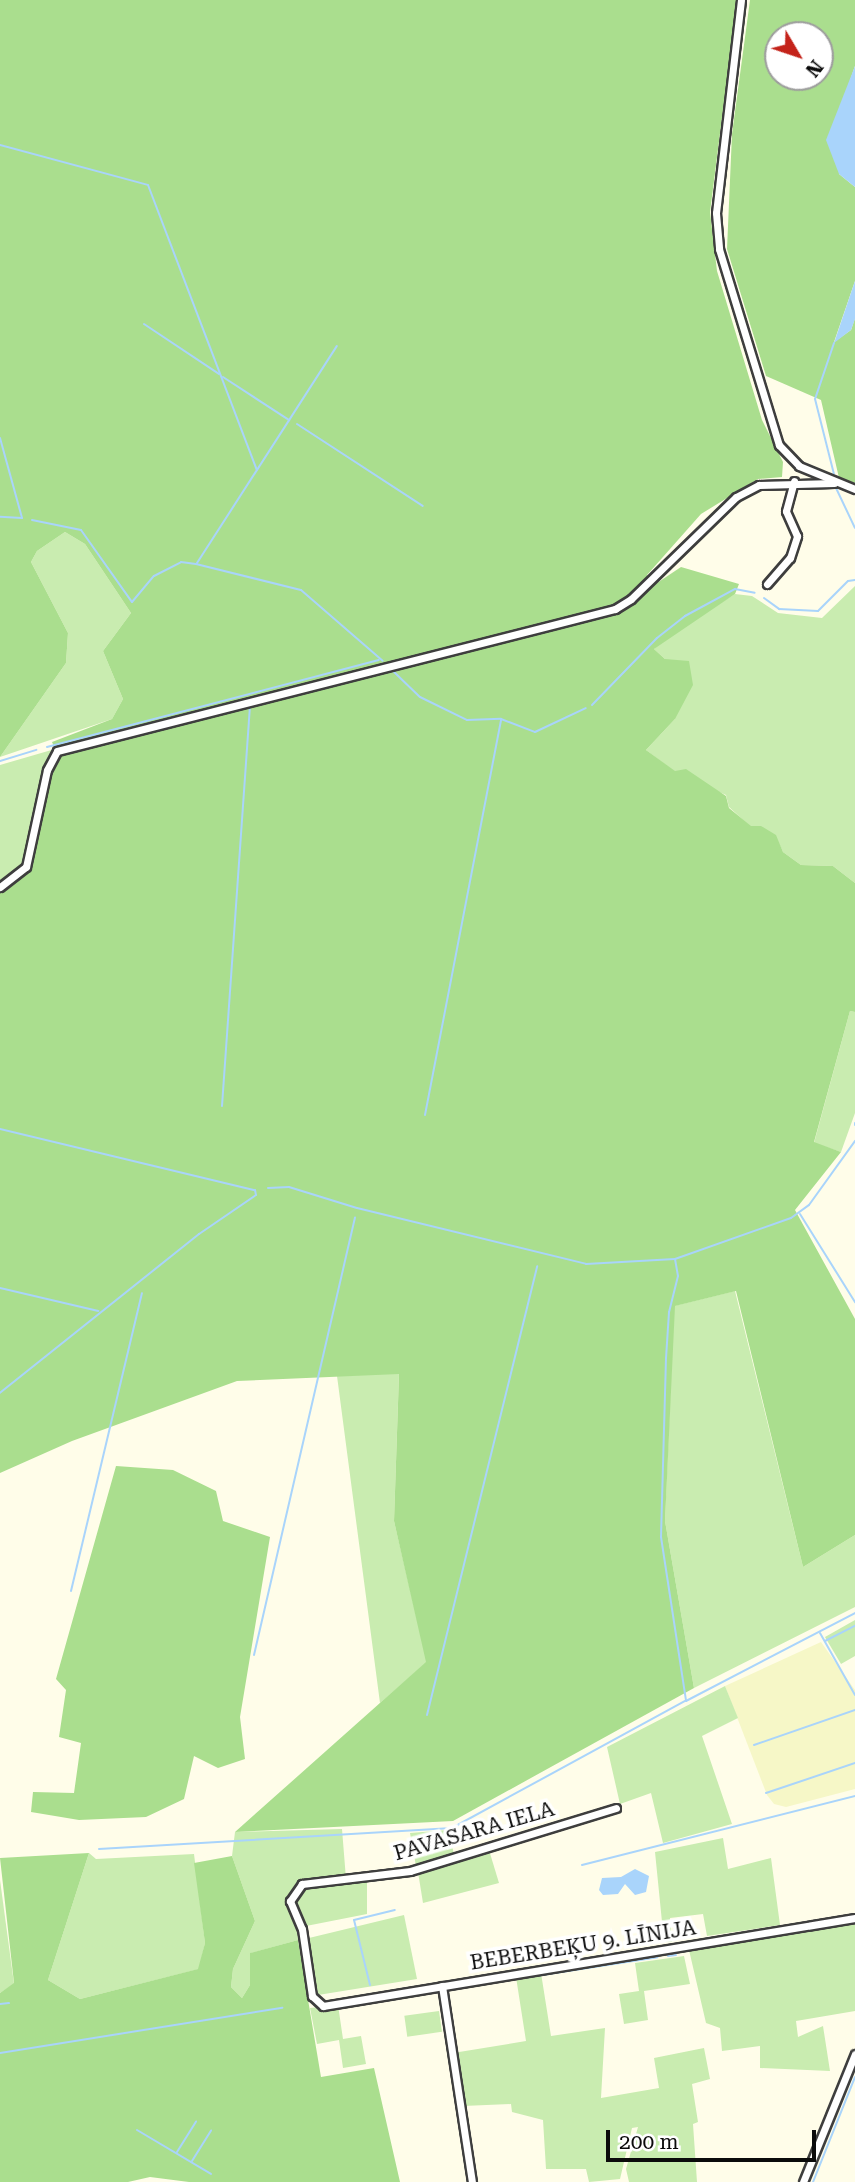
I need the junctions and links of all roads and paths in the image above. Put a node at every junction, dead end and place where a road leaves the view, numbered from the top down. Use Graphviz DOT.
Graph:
graph roads {
  1 [pos="741,0"];
  2 [pos="793,481"];
  3 [pos="834,483"];
  4 [pos="855,489"];
  5 [pos="767,584"];
  6 [pos="0,887"];
  7 [pos="616,1808"];
  8 [pos="855,1919"];
  9 [pos="442,1986"];
  10 [pos="317,2003"];
  11 [pos="855,2054"];
  12 [pos="472,2182"];
  13 [pos="803,2182"];
  1 -- 3 [label="street"];
  2 -- 3 [label="street"];
  2 -- 5 [label="street"];
  2 -- 6 [label="street"];
  3 -- 4 [label="street"];
  7 -- 10 [label="street, PAVASARA IELA"];
  8 -- 9 [label="street, BEBERBEĶU 9. LĪNIJA"];
  9 -- 10 [label="street, BEBERBEĶU 9. LĪNIJA"];
  9 -- 12 [label="street"];
  11 -- 13 [label="street"];
}
